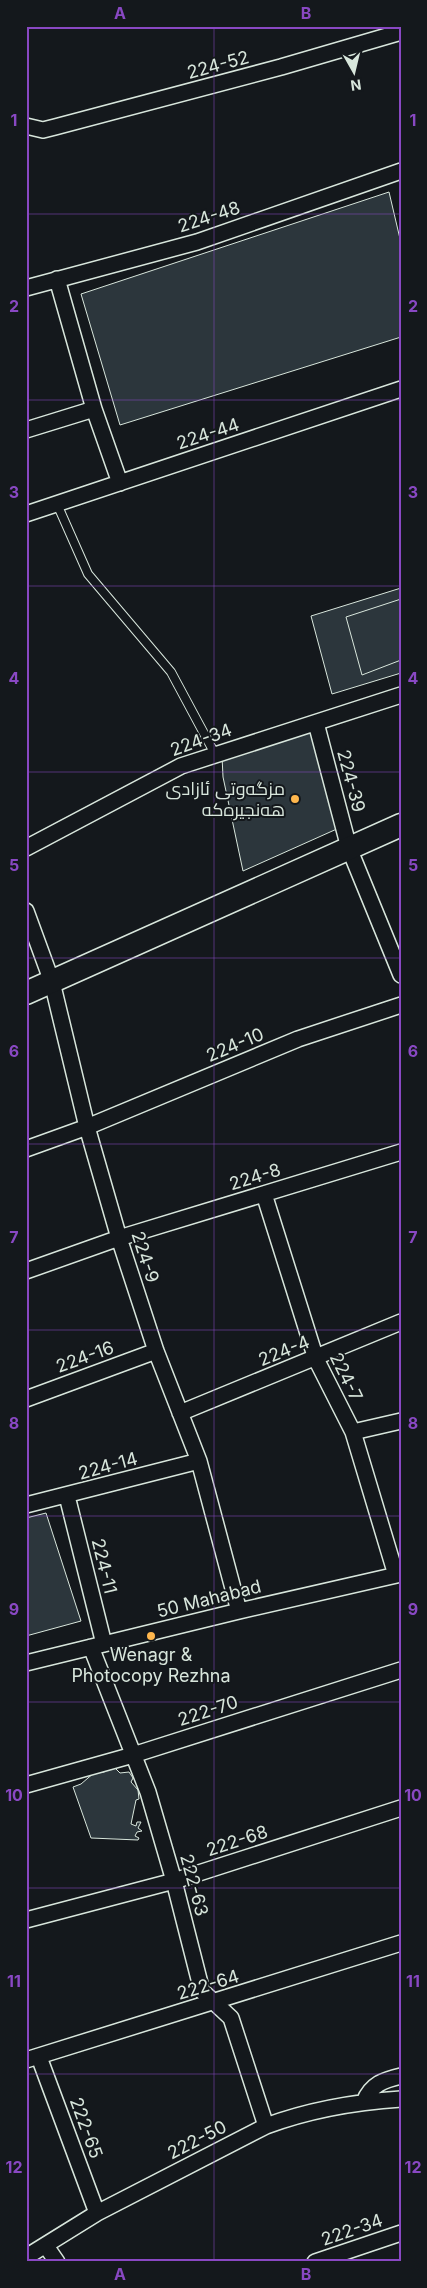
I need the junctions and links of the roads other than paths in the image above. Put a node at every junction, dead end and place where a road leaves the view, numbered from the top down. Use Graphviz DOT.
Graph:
graph roads {
  1 [pos="401,32"];
  2 [pos="26,126"];
  3 [pos="401,171"];
  4 [pos="57,278"];
  5 [pos="26,288"];
  6 [pos="401,389"];
  7 [pos="94,408"];
  8 [pos="26,430"];
  9 [pos="120,483"];
  10 [pos="58,504"];
  11 [pos="26,514"];
  12 [pos="401,695"];
  13 [pos="316,723"];
  14 [pos="215,754"];
  15 [pos="401,825"];
  16 [pos="26,848"];
  17 [pos="349,848"];
  18 [pos="26,911"];
  19 [pos="401,974"];
  20 [pos="52,982"];
  21 [pos="26,993"];
  22 [pos="401,1005"];
  23 [pos="87,1127"];
  24 [pos="26,1149"];
  25 [pos="401,1152"];
  26 [pos="264,1194"];
  27 [pos="119,1238"];
  28 [pos="26,1270"];
  29 [pos="401,1322"];
  30 [pos="156,1351"];
  31 [pos="316,1359"];
  32 [pos="26,1399"];
  33 [pos="180,1413"];
  34 [pos="401,1421"];
  35 [pos="353,1432"];
  36 [pos="199,1461"];
  37 [pos="67,1496"];
  38 [pos="26,1505"];
  39 [pos="398,1575"];
  40 [pos="239,1611"];
  41 [pos="98,1646"];
  42 [pos="26,1663"];
  43 [pos="401,1670"];
  44 [pos="134,1755"];
  45 [pos="26,1785"];
  46 [pos="401,1808"];
  47 [pos="174,1881"];
  48 [pos="26,1920"];
  49 [pos="401,1943"];
  50 [pos="214,2003"];
  51 [pos="33,2058"];
  52 [pos="401,2076"];
  53 [pos="401,2099"];
  54 [pos="364,2102"];
  55 [pos="266,2126"];
  56 [pos="97,2213"];
  57 [pos="401,2233"];
  58 [pos="46,2246"];
  59 [pos="26,2257"];
  60 [pos="57,2262"];
  61 [pos="315,2262"];
  1 -- 2 [label="street, 224-52"];
  3 -- 4 [label="street, 224-48"];
  4 -- 5 [label="street, 224-48"];
  4 -- 7 [label="street"];
  6 -- 9 [label="street, 224-44"];
  7 -- 8 [label="street"];
  7 -- 9 [label="street"];
  9 -- 10 [label="street, 224-44"];
  10 -- 11 [label="street, 224-44"];
  10 -- 14 [label="lane"];
  12 -- 13 [label="street, 224-34"];
  13 -- 14 [label="street, 224-34"];
  13 -- 17 [label="street, 224-39"];
  14 -- 16 [label="street, 224-34"];
  15 -- 17 [label="main road"];
  17 -- 19 [label="street, 224-39"];
  17 -- 20 [label="main road"];
  18 -- 20 [label="street, 224-9"];
  20 -- 21 [label="main road"];
  20 -- 23 [label="street, 224-9"];
  22 -- 23 [label="street, 224-10"];
  23 -- 24 [label="street, 224-10"];
  23 -- 27 [label="street, 224-9"];
  25 -- 26 [label="street, 224-8"];
  26 -- 27 [label="street, 224-8"];
  26 -- 31 [label="street, 224-7"];
  27 -- 28 [label="street, 224-8"];
  27 -- 30 [label="street, 224-9"];
  29 -- 31 [label="street, 224-4"];
  30 -- 32 [label="street, 224-16"];
  30 -- 33 [label="street, 224-9"];
  31 -- 33 [label="street, 224-4"];
  31 -- 35 [label="street, 224-7"];
  33 -- 36 [label="street, 224-9"];
  34 -- 35 [label="street"];
  35 -- 39 [label="street, 224-7"];
  36 -- 37 [label="street, 224-14"];
  36 -- 40 [label="street, 224-9"];
  37 -- 38 [label="street, 224-14"];
  37 -- 41 [label="street, 224-11"];
  39 -- 40 [label="street, 50 Mahabad"];
  40 -- 41 [label="street, 50 Mahabad"];
  41 -- 42 [label="street, 50 Mahabad"];
  41 -- 44 [label="street, 222-63"];
  43 -- 44 [label="street, 222-70"];
  44 -- 45 [label="street, 222-70"];
  44 -- 47 [label="street, 222-63"];
  46 -- 47 [label="street, 222-68"];
  47 -- 48 [label="street, 222-68"];
  47 -- 50 [label="street, 222-63"];
  49 -- 50 [label="street, 222-64"];
  50 -- 51 [label="street, 222-64"];
  50 -- 55 [label="street, 222-63"];
  51 -- 56 [label="street, 222-65"];
  52 -- 54 [label="street"];
  53 -- 54 [label="street, 222-50"];
  54 -- 55 [label="street, 222-50"];
  55 -- 56 [label="street, 222-50"];
  56 -- 58 [label="street, 222-50"];
  57 -- 61 [label="street, 222-34"];
  58 -- 59 [label="street, 222-50"];
  58 -- 60 [label="street"];
}
